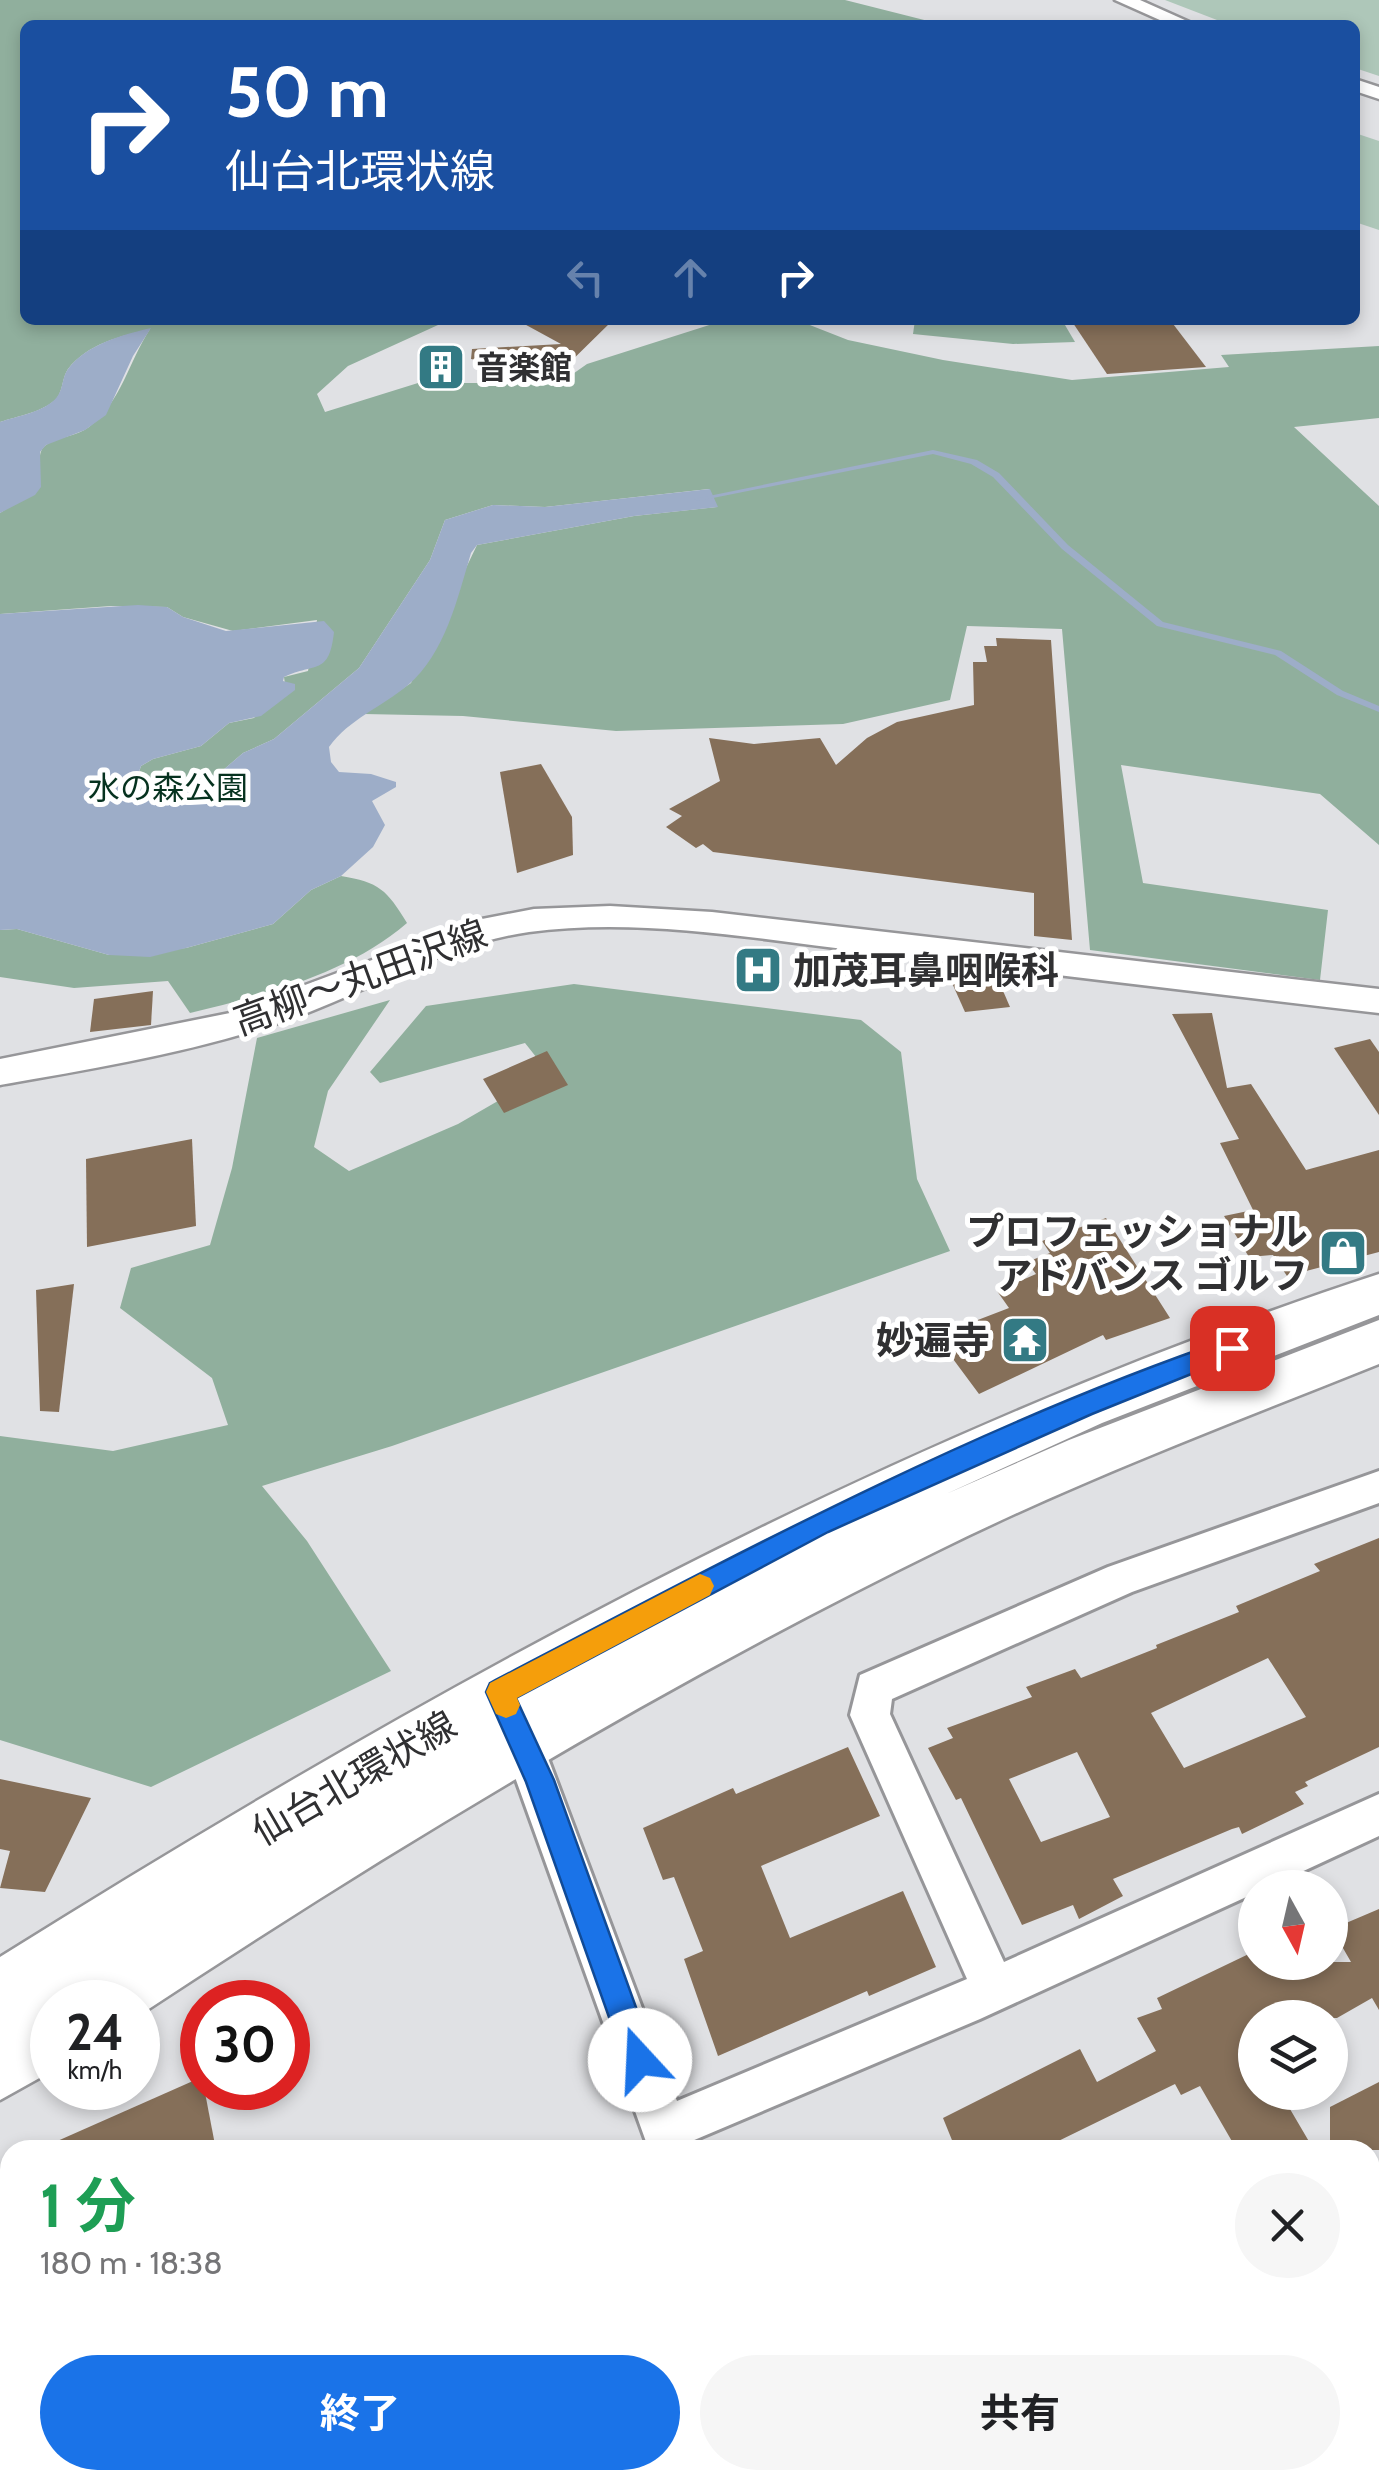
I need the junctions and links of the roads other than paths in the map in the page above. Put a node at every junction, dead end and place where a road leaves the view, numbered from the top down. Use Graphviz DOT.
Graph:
graph roads {
  1 [pos="1124,0"];
  2 [pos="1104,6"];
  3 [pos="1139,20"];
  4 [pos="1174,20"];
  5 [pos="1379,1001"];
  6 [pos="0,1072"];
  7 [pos="1379,1294"];
  8 [pos="1379,1342"];
  9 [pos="1379,1487"];
  10 [pos="500,1692"];
  11 [pos="526,1744"];
  12 [pos="1379,1815"];
  13 [pos="130,1980"];
  14 [pos="994,1990"];
  15 [pos="0,1996"];
  16 [pos="30,2045"];
  17 [pos="0,2065"];
  18 [pos="668,2140"];
  1 -- 4 [label="main road"];
  2 -- 3 [label="main road"];
  5 -- 6 [label="street, 高柳～丸田沢線"];
  7 -- 10 [label="main road, 仙台北環状線"];
  8 -- 11 [label="main road, 仙台北環状線"];
  9 -- 14 [label="street"];
  10 -- 11 [label="street"];
  10 -- 15 [label="main road, 仙台北環状線"];
  11 -- 13 [label="main road, 仙台北環状線"];
  11 -- 18 [label="street"];
  12 -- 14 [label="street"];
  14 -- 18 [label="street"];
  16 -- 17 [label="main road"];
}
